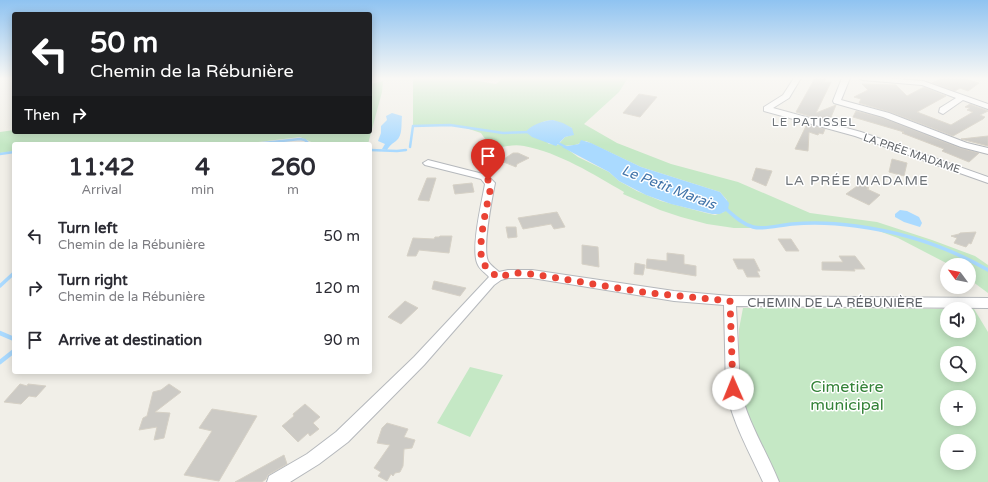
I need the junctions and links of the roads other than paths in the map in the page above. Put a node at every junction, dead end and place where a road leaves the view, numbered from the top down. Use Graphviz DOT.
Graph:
graph roads {
  1 [pos="779,100"];
  2 [pos="838,100"];
  3 [pos="958,100"];
  4 [pos="973,100"];
  5 [pos="988,106"];
  6 [pos="943,112"];
  7 [pos="988,151"];
  8 [pos="428,163"];
  9 [pos="988,180"];
  10 [pos="497,277"];
  11 [pos="730,301"];
  12 [pos="988,303"];
  13 [pos="275,482"];
  14 [pos="771,482"];
  1 -- 9 [label="street, LA PRÉE MADAME"];
  2 -- 7 [label="street"];
  3 -- 6 [label="street"];
  4 -- 5 [label="street"];
  8 -- 10 [label="street"];
  10 -- 11 [label="street, CHEMIN DE LA RÉBUNIÈRE"];
  10 -- 13 [label="street, CHEMIN DE LA RÉBUNIÈRE"];
  11 -- 12 [label="street, CHEMIN DE LA RÉBUNIÈRE"];
  11 -- 14 [label="street, CHEMIN DE LA RÉBUNIÈRE"];
}
